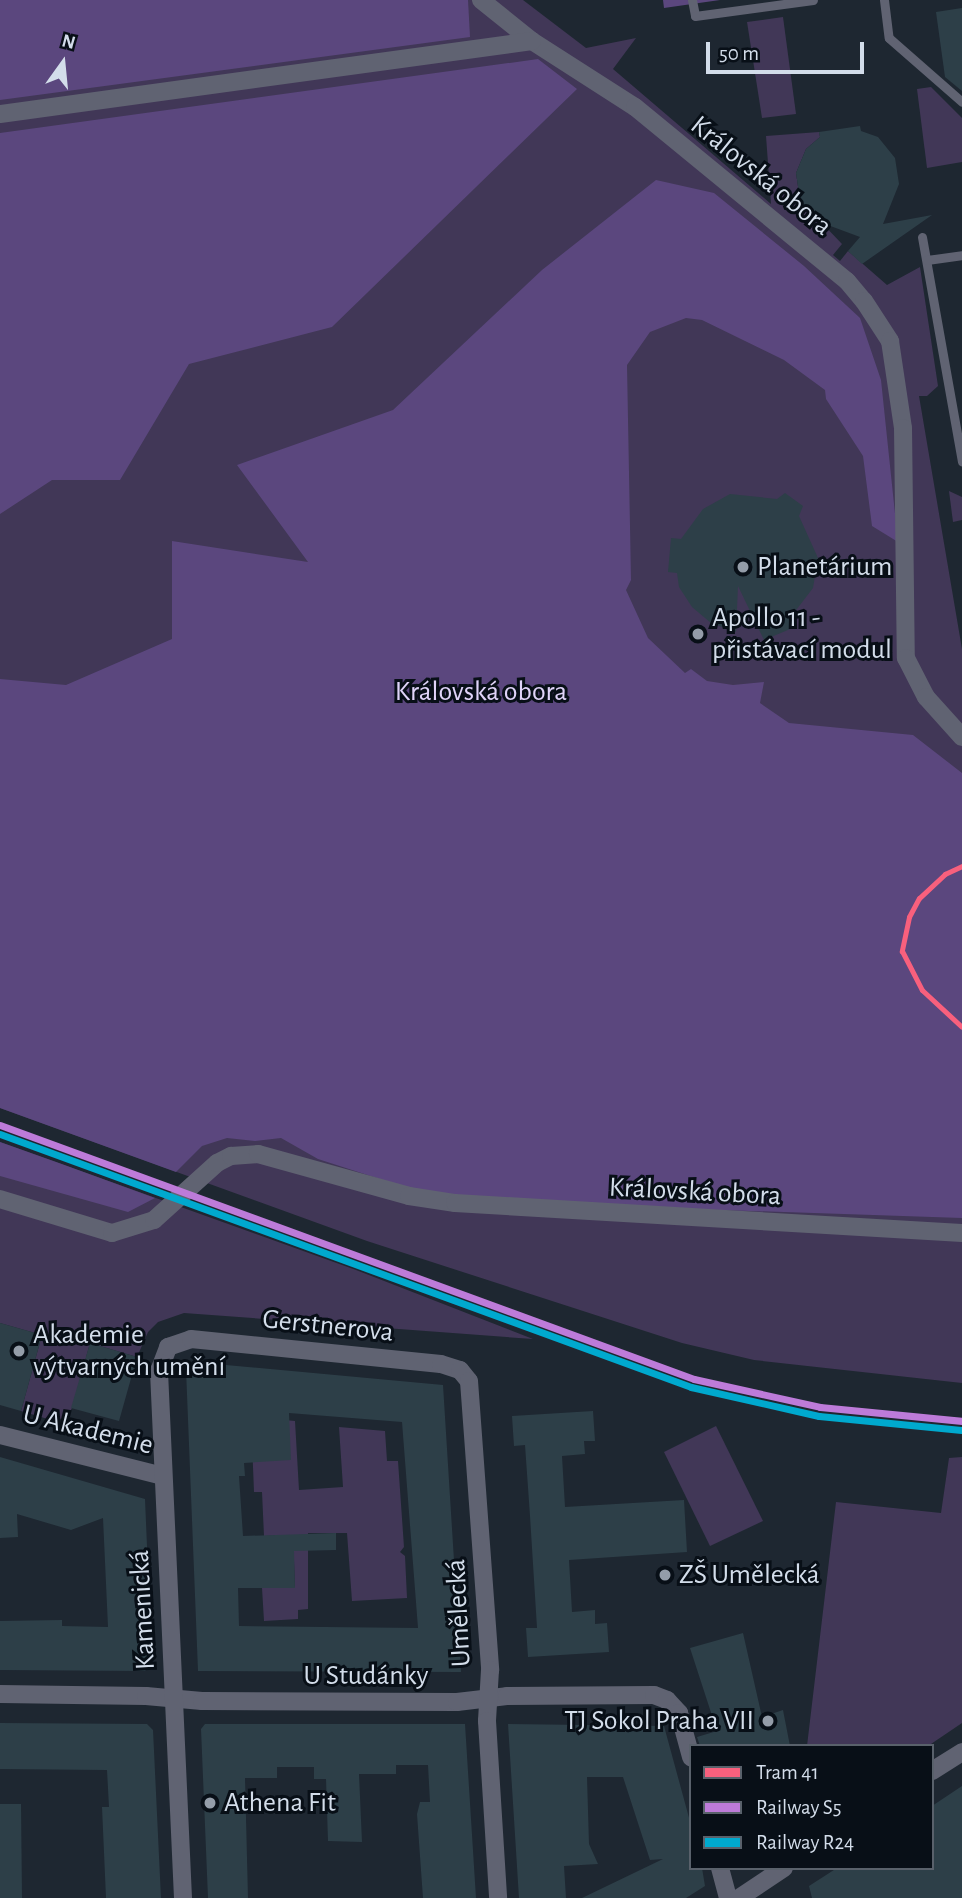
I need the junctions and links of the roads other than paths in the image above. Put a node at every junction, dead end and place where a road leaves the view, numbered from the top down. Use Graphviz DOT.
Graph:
graph roads {
  1 [pos="481,0"];
  2 [pos="692,0"];
  3 [pos="813,0"];
  4 [pos="884,0"];
  5 [pos="532,41"];
  6 [pos="962,102"];
  7 [pos="0,114"];
  8 [pos="922,237"];
  9 [pos="962,255"];
  10 [pos="927,260"];
  11 [pos="962,461"];
  12 [pos="962,737"];
  13 [pos="0,1199"];
  14 [pos="962,1233"];
  15 [pos="191,1339"];
  16 [pos="460,1370"];
  17 [pos="0,1435"];
  18 [pos="163,1476"];
  19 [pos="0,1694"];
  20 [pos="173,1698"];
  21 [pos="487,1699"];
  22 [pos="689,1750"];
  23 [pos="962,1752"];
  24 [pos="934,1770"];
  25 [pos="721,1870"];
  26 [pos="781,1870"];
  27 [pos="183,1898"];
  28 [pos="498,1898"];
  29 [pos="728,1898"];
  30 [pos="739,1898"];
  1 -- 5 [label="street, Královská obora"];
  2 -- 3 [label="lane"];
  4 -- 6 [label="lane"];
  5 -- 7 [label="street"];
  5 -- 12 [label="street, Královská obora"];
  8 -- 10 [label="lane"];
  9 -- 10 [label="lane"];
  10 -- 11 [label="lane"];
  13 -- 14 [label="street, Královská obora"];
  15 -- 16 [label="street, Gerstnerova"];
  15 -- 18 [label="street, Kamenická"];
  16 -- 21 [label="street, Umělecká"];
  17 -- 18 [label="street, U Akademie"];
  18 -- 20 [label="street, Kamenická"];
  19 -- 20 [label="street, U Studánky"];
  20 -- 21 [label="street, U Studánky"];
  20 -- 27 [label="street, Kamenická"];
  21 -- 22 [label="street, U Studánky"];
  21 -- 28 [label="street, Umělecká"];
  23 -- 24 [label="street"];
  25 -- 29 [label="street"];
  26 -- 30 [label="street"];
}
